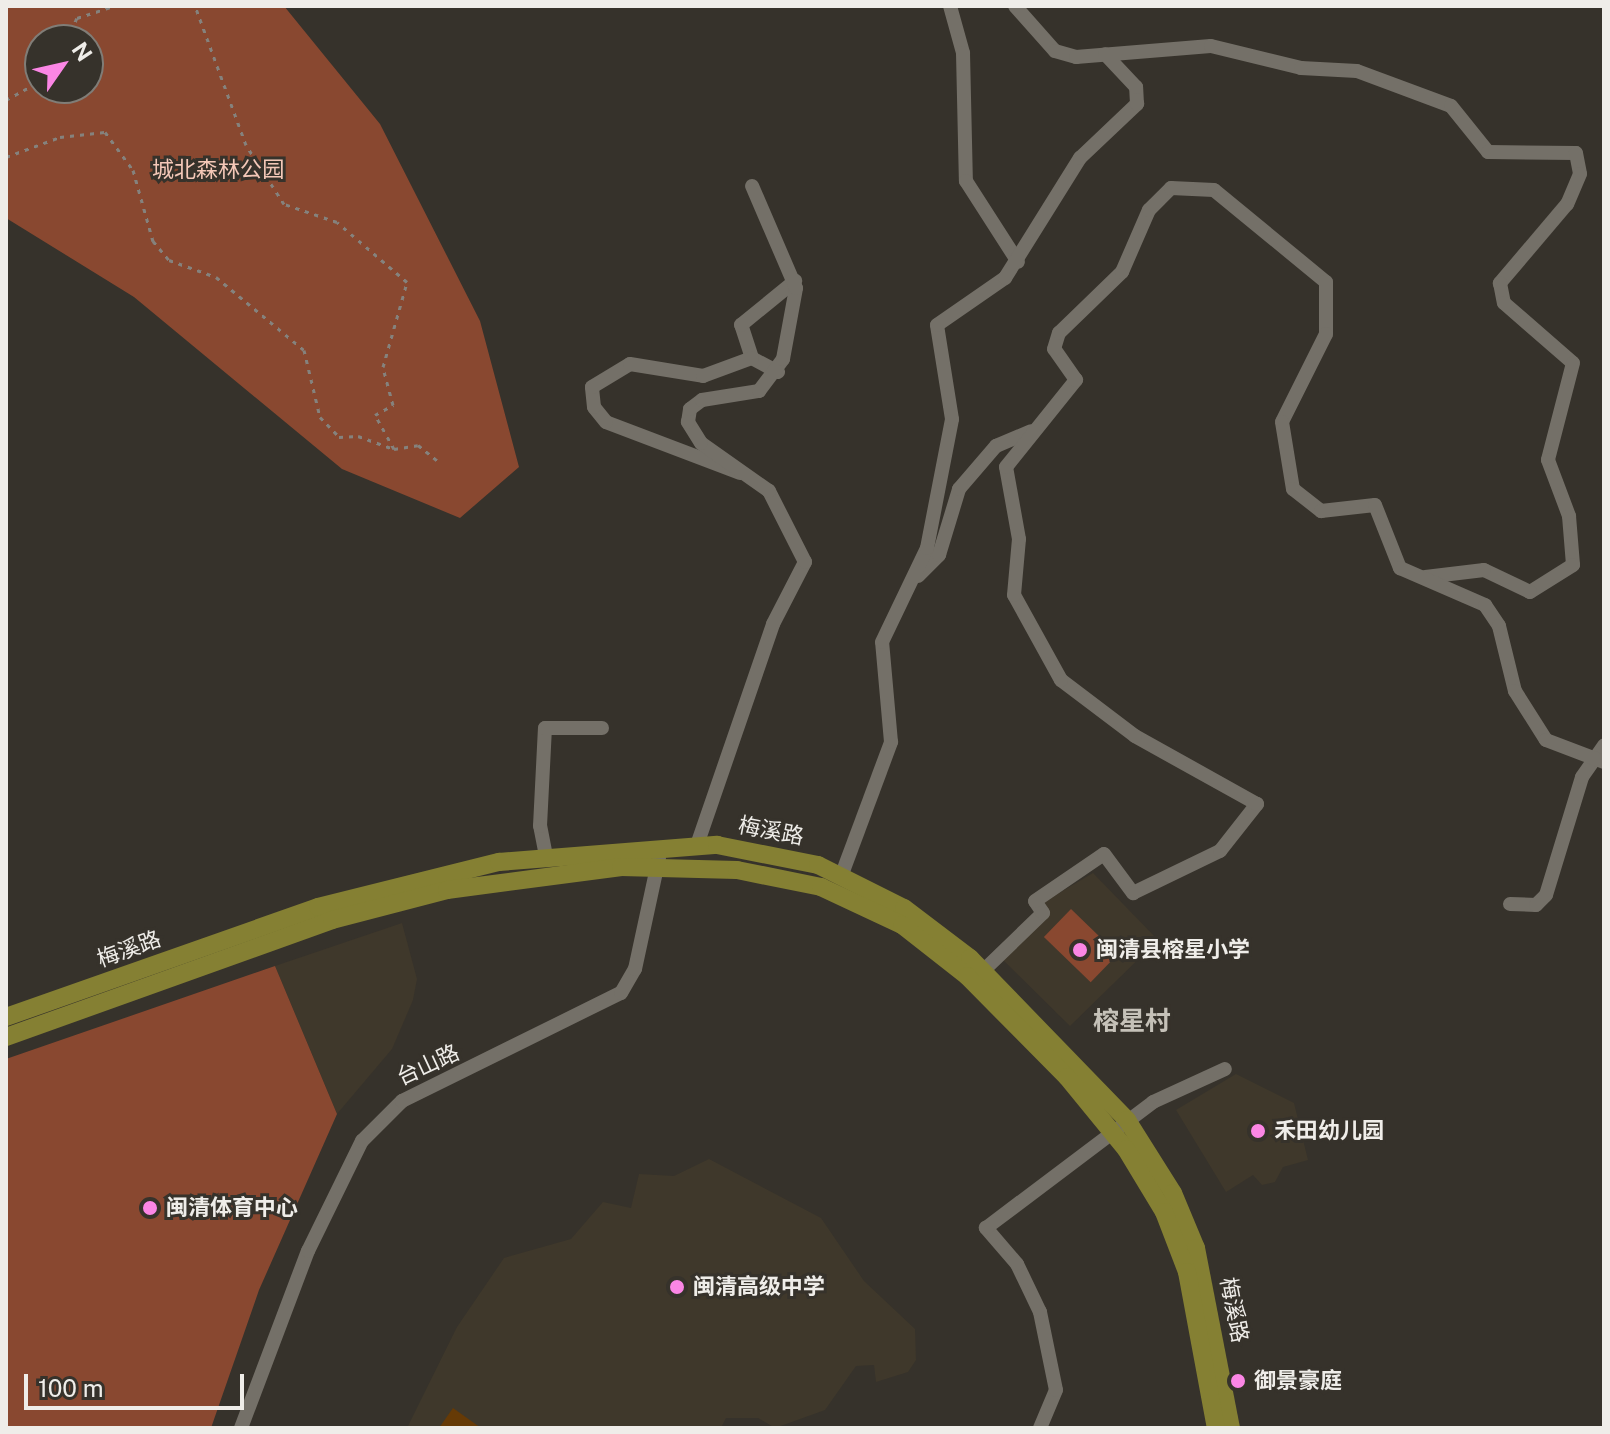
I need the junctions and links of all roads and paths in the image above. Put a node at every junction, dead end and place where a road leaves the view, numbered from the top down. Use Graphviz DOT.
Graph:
graph roads {
  1 [pos="115,6"];
  2 [pos="195,6"];
  3 [pos="950,6"];
  4 [pos="1015,6"];
  5 [pos="74,24"];
  6 [pos="1105,54"];
  7 [pos="24,90"];
  8 [pos="6,100"];
  9 [pos="6,157"];
  10 [pos="752,186"];
  11 [pos="1018,262"];
  12 [pos="795,281"];
  13 [pos="752,358"];
  14 [pos="778,372"];
  15 [pos="1032,431"];
  16 [pos="394,449"];
  17 [pos="440,463"];
  18 [pos="754,477"];
  19 [pos="1417,578"];
  20 [pos="915,579"];
  21 [pos="602,728"];
  22 [pos="1604,745"];
  23 [pos="1600,761"];
  24 [pos="697,845"];
  25 [pos="662,846"];
  26 [pos="546,856"];
  27 [pos="657,867"];
  28 [pos="842,874"];
  29 [pos="1510,904"];
  30 [pos="984,970"];
  31 [pos="6,1017"];
  32 [pos="6,1037"];
  33 [pos="1225,1069"];
  34 [pos="1120,1126"];
  35 [pos="241,1428"];
  36 [pos="1040,1428"];
  37 [pos="1216,1428"];
  38 [pos="1231,1428"];
  1 -- 5 [label="path"];
  2 -- 16 [label="path"];
  3 -- 11 [label="street"];
  4 -- 6 [label="street"];
  6 -- 11 [label="street"];
  6 -- 19 [label="street"];
  7 -- 8 [label="path"];
  9 -- 16 [label="path"];
  10 -- 12 [label="street"];
  11 -- 20 [label="street"];
  12 -- 13 [label="street"];
  12 -- 14 [label="street"];
  13 -- 14 [label="street"];
  13 -- 18 [label="street"];
  14 -- 18 [label="street"];
  15 -- 19 [label="street"];
  15 -- 20 [label="street"];
  15 -- 30 [label="street"];
  16 -- 17 [label="path"];
  18 -- 24 [label="street"];
  19 -- 23 [label="street"];
  20 -- 28 [label="street"];
  21 -- 26 [label="street"];
  22 -- 23 [label="street"];
  23 -- 29 [label="street"];
  24 -- 25 [label="main road, 梅溪路"];
  24 -- 28 [label="main road, 梅溪路"];
  25 -- 26 [label="main road, 梅溪路"];
  25 -- 27 [label="street, 台山路"];
  26 -- 31 [label="main road, 梅溪路"];
  27 -- 32 [label="main road, 梅溪路"];
  27 -- 34 [label="main road, 梅溪路"];
  27 -- 35 [label="street, 台山路"];
  28 -- 30 [label="main road, 梅溪路"];
  30 -- 34 [label="main road, 梅溪路"];
  33 -- 34 [label="street"];
  34 -- 36 [label="street"];
  34 -- 37 [label="main road, 梅溪路"];
  34 -- 38 [label="main road, 梅溪路"];
}
